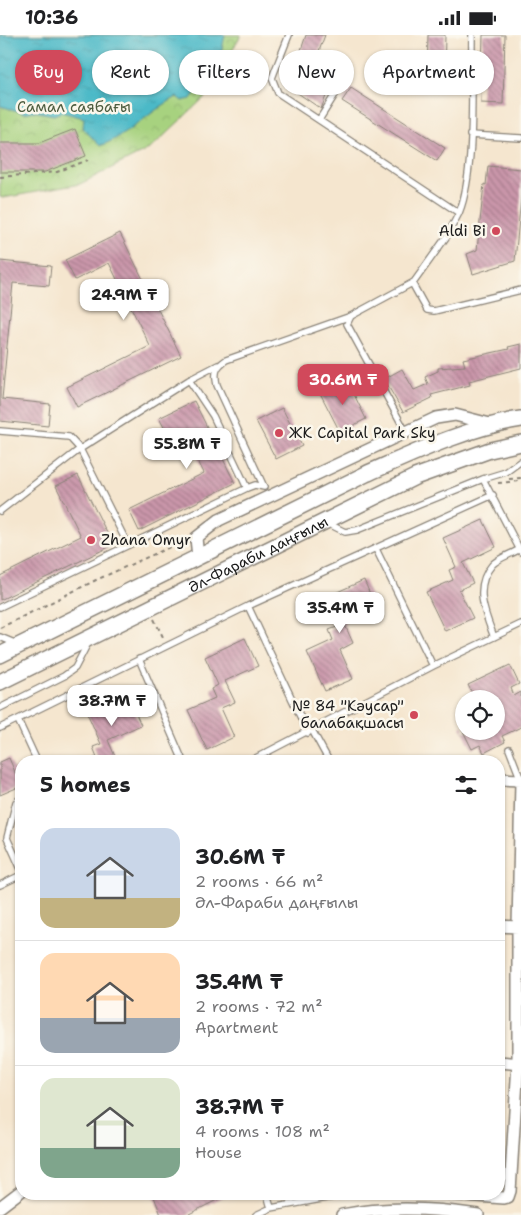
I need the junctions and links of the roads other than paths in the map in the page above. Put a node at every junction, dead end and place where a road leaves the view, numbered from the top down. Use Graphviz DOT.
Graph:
graph roads {
  1 [pos="290,35"];
  2 [pos="472,35"];
  3 [pos="335,95"];
  4 [pos="319,120"];
  5 [pos="470,135"];
  6 [pos="521,137"];
  7 [pos="459,213"];
  8 [pos="412,283"];
  9 [pos="521,290"];
  10 [pos="352,315"];
  11 [pos="218,365"];
  12 [pos="189,380"];
  13 [pos="521,419"];
  14 [pos="490,424"];
  15 [pos="0,431"];
  16 [pos="406,432"];
  17 [pos="521,443"];
  18 [pos="80,449"];
  19 [pos="521,461"];
  20 [pos="484,481"];
  21 [pos="247,488"];
  22 [pos="266,491"];
  23 [pos="493,495"];
  24 [pos="0,511"];
  25 [pos="326,522"];
  26 [pos="254,529"];
  27 [pos="128,545"];
  28 [pos="376,549"];
  29 [pos="520,550"];
  30 [pos="265,551"];
  31 [pos="198,557"];
  32 [pos="248,606"];
  33 [pos="0,607"];
  34 [pos="521,624"];
  35 [pos="0,637"];
  36 [pos="91,637"];
  37 [pos="494,637"];
  38 [pos="20,645"];
  39 [pos="0,655"];
  40 [pos="139,659"];
  41 [pos="433,666"];
  42 [pos="0,682"];
  43 [pos="0,708"];
  44 [pos="18,720"];
  45 [pos="0,728"];
  46 [pos="310,731"];
  47 [pos="509,749"];
  48 [pos="34,755"];
  49 [pos="181,755"];
  50 [pos="262,755"];
  51 [pos="325,755"];
  52 [pos="505,779"];
  53 [pos="521,780"];
  54 [pos="15,806"];
  55 [pos="15,856"];
  56 [pos="15,878"];
  57 [pos="0,885"];
  58 [pos="505,926"];
  59 [pos="518,927"];
  60 [pos="505,1063"];
  61 [pos="520,1064"];
  62 [pos="15,1196"];
  63 [pos="505,1197"];
  64 [pos="269,1200"];
  65 [pos="316,1200"];
  66 [pos="0,1207"];
  67 [pos="271,1208"];
  68 [pos="256,1215"];
  69 [pos="342,1215"];
  70 [pos="478,1215"];
  1 -- 4 [label="lane"];
  2 -- 5 [label="lane"];
  3 -- 4 [label="lane"];
  4 -- 7 [label="lane"];
  5 -- 6 [label="lane"];
  5 -- 7 [label="lane"];
  7 -- 8 [label="lane"];
  8 -- 9 [label="lane"];
  8 -- 10 [label="lane"];
  10 -- 11 [label="lane"];
  10 -- 16 [label="lane"];
  11 -- 12 [label="lane"];
  11 -- 22 [label="lane"];
  12 -- 18 [label="lane"];
  12 -- 21 [label="lane"];
  13 -- 14 [label="main road, Әл-Фараби даңғылы"];
  14 -- 16 [label="street"];
  14 -- 26 [label="main road, Әл-Фараби даңғылы"];
  15 -- 18 [label="lane"];
  16 -- 22 [label="street"];
  17 -- 25 [label="main road, Әл-Фараби даңғылы"];
  18 -- 24 [label="lane"];
  18 -- 27 [label="lane"];
  19 -- 20 [label="lane"];
  20 -- 23 [label="lane"];
  20 -- 25 [label="lane"];
  21 -- 22 [label="lane"];
  21 -- 27 [label="lane"];
  22 -- 31 [label="street"];
  23 -- 28 [label="lane"];
  23 -- 29 [label="lane"];
  25 -- 30 [label="main road, Әл-Фараби даңғылы"];
  26 -- 30 [label="main road"];
  26 -- 31 [label="main road, Әл-Фараби даңғылы"];
  27 -- 33 [label="lane"];
  28 -- 32 [label="lane"];
  28 -- 41 [label="lane"];
  29 -- 37 [label="lane"];
  30 -- 36 [label="main road, Әл-Фараби даңғылы"];
  31 -- 38 [label="main road, Әл-Фараби даңғылы"];
  32 -- 40 [label="lane"];
  32 -- 46 [label="lane"];
  34 -- 37 [label="lane"];
  35 -- 38 [label="lane"];
  36 -- 42 [label="main road, Әл-Фараби даңғылы"];
  36 -- 43 [label="lane"];
  37 -- 41 [label="lane"];
  38 -- 39 [label="main road, Әл-Фараби даңғылы"];
  40 -- 44 [label="lane"];
  40 -- 49 [label="lane"];
  41 -- 46 [label="lane"];
  44 -- 45 [label="lane"];
  44 -- 48 [label="lane"];
  46 -- 50 [label="lane"];
  46 -- 51 [label="lane"];
  47 -- 53 [label="lane"];
  52 -- 53 [label="street"];
  53 -- 59 [label="street"];
  54 -- 55 [label="lane"];
  56 -- 57 [label="lane"];
  58 -- 59 [label="street"];
  59 -- 61 [label="street"];
  60 -- 61 [label="street"];
  61 -- 63 [label="street"];
  62 -- 66 [label="street"];
  64 -- 67 [label="lane"];
  65 -- 67 [label="lane"];
  67 -- 68 [label="lane"];
  69 -- 70 [label="street"];
}
